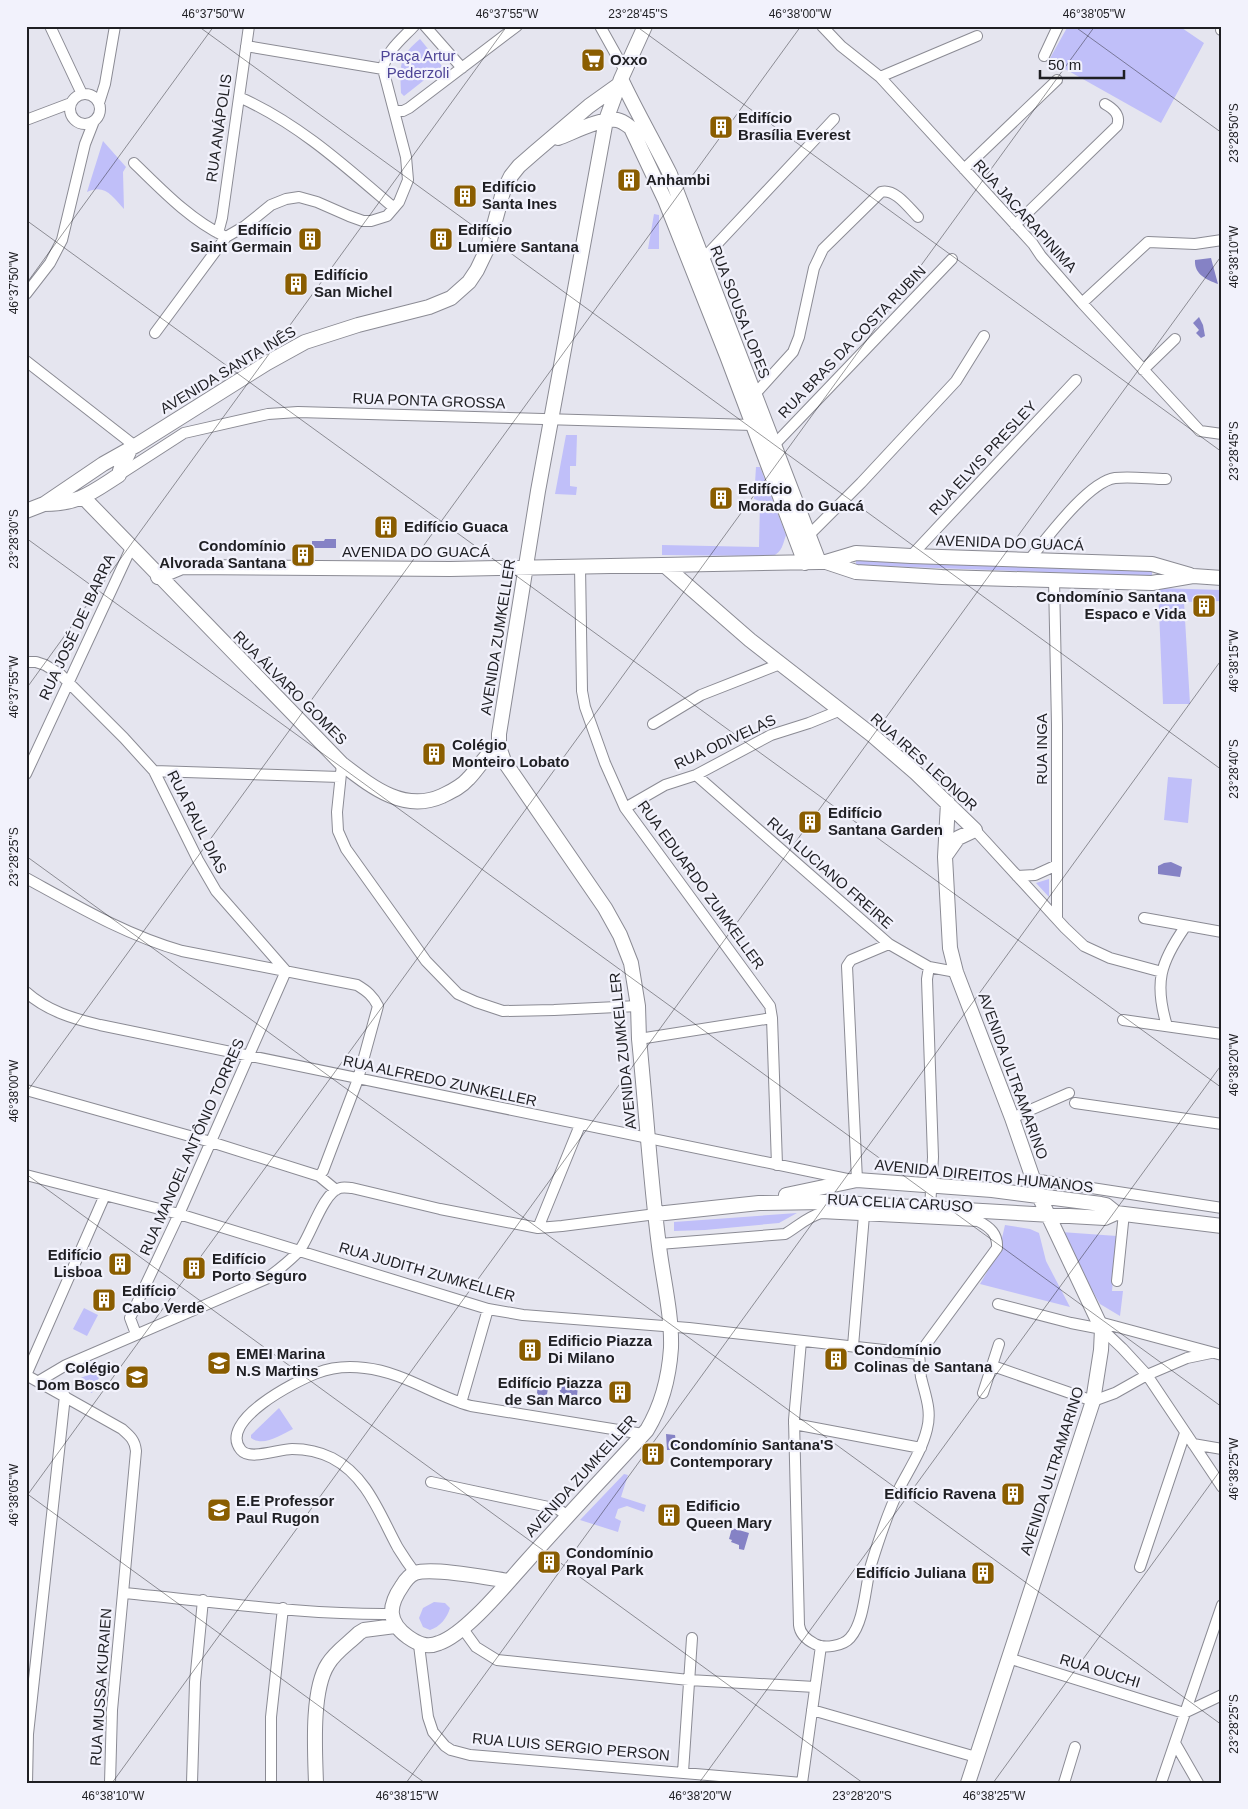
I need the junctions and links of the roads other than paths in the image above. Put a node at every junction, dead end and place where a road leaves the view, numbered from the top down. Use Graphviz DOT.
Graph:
graph roads {
  1 [pos="50,26"];
  2 [pos="115,26"];
  3 [pos="249,26"];
  4 [pos="414,26"];
  5 [pos="425,26"];
  6 [pos="517,26"];
  7 [pos="600,26"];
  8 [pos="645,26"];
  9 [pos="822,26"];
  10 [pos="1058,26"];
  11 [pos="977,36"];
  12 [pos="246,46"];
  13 [pos="1044,56"];
  14 [pos="462,68"];
  15 [pos="383,69"];
  16 [pos="106,76"];
  17 [pos="880,77"];
  18 [pos="621,78"];
  19 [pos="1057,80"];
  20 [pos="78,97"];
  21 [pos="239,97"];
  22 [pos="99,103"];
  23 [pos="1105,104"];
  24 [pos="47,111"];
  25 [pos="394,111"];
  26 [pos="70,114"];
  27 [pos="834,119"];
  28 [pos="26,120"];
  29 [pos="606,120"];
  30 [pos="94,121"];
  31 [pos="80,123"];
  32 [pos="646,126"];
  33 [pos="631,128"];
  34 [pos="549,142"];
  35 [pos="85,144"];
  36 [pos="134,162"];
  37 [pos="964,170"];
  38 [pos="394,208"];
  39 [pos="918,217"];
  40 [pos="1016,225"];
  41 [pos="222,235"];
  42 [pos="1222,240"];
  43 [pos="703,259"];
  44 [pos="952,259"];
  45 [pos="26,294"];
  46 [pos="1082,302"];
  47 [pos="155,333"];
  48 [pos="984,336"];
  49 [pos="1175,339"];
  50 [pos="26,361"];
  51 [pos="1143,370"];
  52 [pos="1076,380"];
  53 [pos="755,394"];
  54 [pos="551,420"];
  55 [pos="753,425"];
  56 [pos="1222,434"];
  57 [pos="774,445"];
  58 [pos="133,448"];
  59 [pos="103,464"];
  60 [pos="116,476"];
  61 [pos="1166,479"];
  62 [pos="62,497"];
  63 [pos="84,498"];
  64 [pos="26,511"];
  65 [pos="809,535"];
  66 [pos="131,548"];
  67 [pos="911,556"];
  68 [pos="1029,560"];
  69 [pos="823,562"];
  70 [pos="804,563"];
  71 [pos="664,565"];
  72 [pos="580,566"];
  73 [pos="526,567"];
  74 [pos="158,576"];
  75 [pos="1193,576"];
  76 [pos="1222,578"];
  77 [pos="1054,580"];
  78 [pos="26,662"];
  79 [pos="780,664"];
  80 [pos="67,684"];
  81 [pos="841,710"];
  82 [pos="654,724"];
  83 [pos="499,746"];
  84 [pos="341,770"];
  85 [pos="154,771"];
  86 [pos="26,774"];
  87 [pos="696,775"];
  88 [pos="948,803"];
  89 [pos="625,808"];
  90 [pos="975,830"];
  91 [pos="945,857"];
  92 [pos="1057,865"];
  93 [pos="1017,876"];
  94 [pos="26,878"];
  95 [pos="1057,918"];
  96 [pos="1144,918"];
  97 [pos="1185,926"];
  98 [pos="1222,932"];
  99 [pos="889,944"];
  100 [pos="929,967"];
  101 [pos="286,971"];
  102 [pos="956,972"];
  103 [pos="1162,972"];
  104 [pos="26,992"];
  105 [pos="638,1006"];
  106 [pos="772,1018"];
  107 [pos="1123,1020"];
  108 [pos="1166,1026"];
  109 [pos="1222,1034"];
  110 [pos="639,1038"];
  111 [pos="250,1055"];
  112 [pos="358,1079"];
  113 [pos="26,1090"];
  114 [pos="1069,1093"];
  115 [pos="1075,1103"];
  116 [pos="1012,1118"];
  117 [pos="1222,1124"];
  118 [pos="580,1125"];
  119 [pos="648,1138"];
  120 [pos="210,1142"];
  121 [pos="777,1164"];
  122 [pos="26,1176"];
  123 [pos="319,1176"];
  124 [pos="1033,1179"];
  125 [pos="856,1180"];
  126 [pos="931,1184"];
  127 [pos="336,1190"];
  128 [pos="104,1195"];
  129 [pos="1039,1196"];
  130 [pos="759,1202"];
  131 [pos="930,1208"];
  132 [pos="1222,1208"];
  133 [pos="1120,1213"];
  134 [pos="179,1214"];
  135 [pos="656,1214"];
  136 [pos="1047,1214"];
  137 [pos="864,1215"];
  138 [pos="1222,1226"];
  139 [pos="538,1228"];
  140 [pos="658,1244"];
  141 [pos="300,1250"];
  142 [pos="1117,1281"];
  143 [pos="998,1304"];
  144 [pos="488,1309"];
  145 [pos="1101,1325"];
  146 [pos="670,1327"];
  147 [pos="136,1334"];
  148 [pos="800,1341"];
  149 [pos="999,1344"];
  150 [pos="853,1346"];
  151 [pos="1210,1353"];
  152 [pos="919,1354"];
  153 [pos="1222,1355"];
  154 [pos="993,1366"];
  155 [pos="26,1375"];
  156 [pos="1147,1375"];
  157 [pos="39,1381"];
  158 [pos="983,1393"];
  159 [pos="65,1396"];
  160 [pos="1094,1401"];
  161 [pos="461,1403"];
  162 [pos="794,1424"];
  163 [pos="1185,1433"];
  164 [pos="643,1434"];
  165 [pos="1192,1444"];
  166 [pos="921,1448"];
  167 [pos="1222,1449"];
  168 [pos="431,1482"];
  169 [pos="1222,1487"];
  170 [pos="568,1516"];
  171 [pos="1140,1567"];
  172 [pos="415,1573"];
  173 [pos="509,1581"];
  174 [pos="122,1593"];
  175 [pos="203,1600"];
  176 [pos="1222,1605"];
  177 [pos="283,1608"];
  178 [pos="393,1620"];
  179 [pos="463,1629"];
  180 [pos="692,1638"];
  181 [pos="419,1645"];
  182 [pos="821,1646"];
  183 [pos="1008,1658"];
  184 [pos="689,1680"];
  185 [pos="815,1687"];
  186 [pos="1222,1695"];
  187 [pos="812,1710"];
  188 [pos="1184,1713"];
  189 [pos="1175,1743"];
  190 [pos="1075,1747"];
  191 [pos="976,1758"];
  192 [pos="683,1772"];
  193 [pos="27,1783"];
  194 [pos="110,1783"];
  195 [pos="192,1783"];
  196 [pos="271,1783"];
  197 [pos="316,1783"];
  198 [pos="802,1783"];
  199 [pos="968,1783"];
  200 [pos="1064,1783"];
  201 [pos="1160,1783"];
  202 [pos="1198,1783"];
  1 -- 20 [label="street"];
  2 -- 16 [label="street"];
  3 -- 12 [label="street, RUA ANÁPOLIS"];
  4 -- 15 [label="street"];
  5 -- 14 [label="street"];
  6 -- 14 [label="street"];
  7 -- 18 [label="street"];
  8 -- 18 [label="street, AVENIDA ZUMKELLER"];
  9 -- 17 [label="street, RUA JACARAPINIMA"];
  10 -- 13 [label="street"];
  11 -- 17 [label="street"];
  12 -- 15 [label="street"];
  12 -- 21 [label="street, RUA ANÁPOLIS"];
  14 -- 25 [label="street"];
  15 -- 25 [label="street"];
  16 -- 20 [label="street"];
  16 -- 22 [label="street"];
  17 -- 37 [label="street, RUA JACARAPINIMA"];
  18 -- 29 [label="street, AVENIDA ZUMKELLER"];
  18 -- 32 [label="street, RUA SOUSA LOPES"];
  18 -- 34 [label="street, AVENIDA SANTA INÊS"];
  19 -- 37 [label="street"];
  20 -- 22 [label="street"];
  20 -- 24 [label="street"];
  20 -- 26 [label="street"];
  21 -- 38 [label="street"];
  21 -- 41 [label="street, RUA ANÁPOLIS"];
  22 -- 30 [label="street"];
  23 -- 40 [label="street"];
  24 -- 26 [label="street"];
  24 -- 28 [label="street"];
  25 -- 38 [label="street"];
  26 -- 31 [label="street"];
  27 -- 43 [label="street"];
  29 -- 33 [label="street"];
  29 -- 34 [label="street, AVENIDA SANTA INÊS"];
  29 -- 54 [label="street, AVENIDA ZUMKELLER"];
  30 -- 31 [label="street"];
  30 -- 35 [label="street"];
  31 -- 35 [label="street"];
  32 -- 33 [label="street"];
  32 -- 43 [label="street, RUA SOUSA LOPES"];
  33 -- 55 [label="street, RUA SOUSA LOPES"];
  34 -- 58 [label="street, AVENIDA SANTA INÊS"];
  35 -- 45 [label="street"];
  36 -- 41 [label="street"];
  37 -- 40 [label="street, RUA JACARAPINIMA"];
  38 -- 41 [label="street"];
  39 -- 53 [label="street"];
  40 -- 46 [label="street, RUA JACARAPINIMA"];
  41 -- 47 [label="street"];
  42 -- 46 [label="street"];
  43 -- 53 [label="street, RUA SOUSA LOPES"];
  44 -- 57 [label="street, RUA BRAS DA COSTA RUBIN"];
  46 -- 51 [label="street, RUA JACARAPINIMA"];
  48 -- 65 [label="street"];
  49 -- 51 [label="street"];
  50 -- 58 [label="street"];
  51 -- 56 [label="street, RUA JACARAPINIMA"];
  52 -- 67 [label="street, RUA ELVIS PRESLEY"];
  53 -- 57 [label="street, RUA SOUSA LOPES"];
  54 -- 55 [label="street, RUA PONTA GROSSA"];
  54 -- 60 [label="street, RUA PONTA GROSSA"];
  54 -- 73 [label="street, AVENIDA ZUMKELLER"];
  55 -- 70 [label="street, RUA SOUSA LOPES"];
  57 -- 65 [label="street, RUA SOUSA LOPES"];
  58 -- 59 [label="street, AVENIDA SANTA INÊS"];
  58 -- 60 [label="street"];
  59 -- 60 [label="street"];
  59 -- 62 [label="street, AVENIDA SANTA INÊS"];
  60 -- 63 [label="street, AVENIDA SANTA INÊS"];
  61 -- 68 [label="street"];
  62 -- 63 [label="street, AVENIDA SANTA INÊS"];
  62 -- 64 [label="street, AVENIDA SANTA INÊS"];
  63 -- 66 [label="street, RUA ÁLVARO GOMES"];
  65 -- 69 [label="street, RUA SOUSA LOPES"];
  66 -- 74 [label="street, RUA ÁLVARO GOMES"];
  66 -- 80 [label="street, RUA JOSÉ DE IBARRA"];
  67 -- 68 [label="street, AVENIDA DO GUACÁ"];
  67 -- 69 [label="street, AVENIDA DO GUACÁ"];
  68 -- 75 [label="street, AVENIDA DO GUACÁ"];
  69 -- 70 [label="street, AVENIDA DO GUACÁ"];
  69 -- 77 [label="street, AVENIDA DO GUACÁ"];
  70 -- 71 [label="street, AVENIDA DO GUACÁ"];
  71 -- 72 [label="street, AVENIDA DO GUACÁ"];
  71 -- 79 [label="street, RUA IRES LEONOR"];
  72 -- 73 [label="street, AVENIDA DO GUACÁ"];
  72 -- 89 [label="street, RUA EDUARDO ZUMKELLER"];
  73 -- 74 [label="street, AVENIDA DO GUACÁ"];
  73 -- 83 [label="street, AVENIDA ZUMKELLER"];
  74 -- 84 [label="street, RUA ÁLVARO GOMES"];
  75 -- 76 [label="street, AVENIDA DO GUACÁ"];
  75 -- 77 [label="street, AVENIDA DO GUACÁ"];
  77 -- 92 [label="street, RUA INGA"];
  78 -- 80 [label="street, RUA RAUL DIAS"];
  79 -- 81 [label="street, RUA IRES LEONOR"];
  79 -- 82 [label="street"];
  80 -- 85 [label="street, RUA RAUL DIAS"];
  80 -- 86 [label="street, RUA JOSÉ DE IBARRA"];
  81 -- 87 [label="street, RUA ODIVELAS"];
  81 -- 88 [label="street, RUA IRES LEONOR"];
  83 -- 84 [label="street, RUA ÁLVARO GOMES"];
  83 -- 105 [label="street, AVENIDA ZUMKELLER"];
  84 -- 85 [label="street"];
  84 -- 105 [label="street"];
  85 -- 101 [label="street, RUA RAUL DIAS"];
  87 -- 89 [label="street, RUA ODIVELAS"];
  87 -- 99 [label="street, RUA LUCIANO FREIRE"];
  88 -- 90 [label="street, RUA IRES LEONOR"];
  88 -- 91 [label="street, AVENIDA ULTRAMARINO"];
  89 -- 106 [label="street, RUA EDUARDO ZUMKELLER"];
  90 -- 91 [label="street"];
  90 -- 93 [label="street, RUA IRES LEONOR"];
  91 -- 102 [label="street, AVENIDA ULTRAMARINO"];
  92 -- 93 [label="street"];
  92 -- 95 [label="street, RUA INGA"];
  93 -- 95 [label="street, RUA IRES LEONOR"];
  94 -- 101 [label="street"];
  95 -- 103 [label="street, RUA IRES LEONOR"];
  96 -- 97 [label="street"];
  97 -- 98 [label="street"];
  97 -- 103 [label="street"];
  99 -- 100 [label="street, RUA LUCIANO FREIRE"];
  99 -- 125 [label="street"];
  100 -- 102 [label="street, RUA LUCIANO FREIRE"];
  100 -- 126 [label="street"];
  101 -- 111 [label="street, RUA MANOEL ANTÔNIO TORRES"];
  101 -- 112 [label="street"];
  102 -- 116 [label="street, AVENIDA ULTRAMARINO"];
  103 -- 108 [label="street"];
  104 -- 111 [label="street, RUA ALFREDO ZUNKELLER"];
  105 -- 110 [label="street, AVENIDA ZUMKELLER"];
  106 -- 110 [label="street"];
  106 -- 121 [label="street, RUA EDUARDO ZUMKELLER"];
  107 -- 108 [label="street"];
  108 -- 109 [label="street"];
  110 -- 119 [label="street, AVENIDA ZUMKELLER"];
  111 -- 112 [label="street, RUA ALFREDO ZUNKELLER"];
  111 -- 120 [label="street, RUA MANOEL ANTÔNIO TORRES"];
  112 -- 118 [label="street, RUA ALFREDO ZUNKELLER"];
  112 -- 123 [label="street"];
  113 -- 120 [label="street"];
  114 -- 116 [label="street"];
  115 -- 117 [label="street"];
  116 -- 124 [label="street, AVENIDA ULTRAMARINO"];
  118 -- 119 [label="street, RUA ALFREDO ZUNKELLER"];
  118 -- 139 [label="street"];
  119 -- 121 [label="street, RUA ALFREDO ZUNKELLER"];
  119 -- 135 [label="street, AVENIDA ZUMKELLER"];
  120 -- 123 [label="street"];
  120 -- 134 [label="street, RUA MANOEL ANTÔNIO TORRES"];
  121 -- 125 [label="street, RUA ALFREDO ZUNKELLER"];
  122 -- 128 [label="street, RUA JUDITH ZUMKELLER"];
  123 -- 127 [label="street"];
  124 -- 129 [label="street, AVENIDA ULTRAMARINO"];
  124 -- 132 [label="street"];
  125 -- 126 [label="street, AVENIDA DIREITOS HUMANOS"];
  125 -- 130 [label="street, AVENIDA DIREITOS HUMANOS"];
  126 -- 129 [label="street, AVENIDA DIREITOS HUMANOS"];
  126 -- 131 [label="street"];
  127 -- 139 [label="street, AVENIDA DIREITOS HUMANOS"];
  127 -- 141 [label="street"];
  128 -- 134 [label="street, RUA JUDITH ZUMKELLER"];
  128 -- 155 [label="street"];
  129 -- 133 [label="street, AVENIDA DIREITOS HUMANOS"];
  129 -- 136 [label="street, AVENIDA ULTRAMARINO"];
  130 -- 131 [label="street, AVENIDA DIREITOS HUMANOS"];
  130 -- 135 [label="street, AVENIDA DIREITOS HUMANOS"];
  131 -- 136 [label="street, AVENIDA DIREITOS HUMANOS"];
  133 -- 136 [label="street, AVENIDA DIREITOS HUMANOS"];
  133 -- 138 [label="street, AVENIDA DIREITOS HUMANOS"];
  133 -- 142 [label="street"];
  134 -- 141 [label="street, RUA JUDITH ZUMKELLER"];
  134 -- 147 [label="street, RUA MANOEL ANTÔNIO TORRES"];
  135 -- 139 [label="street, AVENIDA DIREITOS HUMANOS"];
  135 -- 140 [label="street, AVENIDA ZUMKELLER"];
  136 -- 145 [label="street, AVENIDA ULTRAMARINO"];
  137 -- 140 [label="street, RUA CELIA CARUSO"];
  137 -- 150 [label="street"];
  137 -- 152 [label="street, RUA CELIA CARUSO"];
  140 -- 146 [label="street, AVENIDA ZUMKELLER"];
  141 -- 144 [label="street, RUA JUDITH ZUMKELLER"];
  141 -- 147 [label="street"];
  143 -- 145 [label="street"];
  144 -- 146 [label="street, RUA JUDITH ZUMKELLER"];
  144 -- 161 [label="street"];
  145 -- 151 [label="street"];
  145 -- 156 [label="street"];
  145 -- 160 [label="street, AVENIDA ULTRAMARINO"];
  146 -- 148 [label="street, RUA JUDITH ZUMKELLER"];
  146 -- 164 [label="street, AVENIDA ZUMKELLER"];
  147 -- 157 [label="street"];
  148 -- 150 [label="street, RUA JUDITH ZUMKELLER"];
  148 -- 162 [label="street"];
  149 -- 154 [label="street"];
  150 -- 152 [label="street, RUA JUDITH ZUMKELLER"];
  151 -- 153 [label="street"];
  151 -- 156 [label="street"];
  152 -- 166 [label="street"];
  154 -- 158 [label="street"];
  154 -- 160 [label="street"];
  155 -- 157 [label="street, RUA MUSSA KURAIEN"];
  156 -- 160 [label="street"];
  156 -- 163 [label="street"];
  157 -- 159 [label="street, RUA MUSSA KURAIEN"];
  159 -- 174 [label="street, RUA MUSSA KURAIEN"];
  159 -- 193 [label="street"];
  160 -- 183 [label="street, AVENIDA ULTRAMARINO"];
  161 -- 164 [label="street"];
  161 -- 172 [label="street"];
  162 -- 166 [label="street"];
  162 -- 182 [label="street"];
  163 -- 165 [label="street"];
  163 -- 171 [label="street"];
  164 -- 170 [label="street, AVENIDA ZUMKELLER"];
  165 -- 167 [label="street"];
  165 -- 169 [label="street"];
  166 -- 182 [label="street"];
  168 -- 170 [label="street"];
  170 -- 173 [label="street, AVENIDA ZUMKELLER"];
  172 -- 173 [label="street"];
  172 -- 178 [label="street"];
  173 -- 179 [label="street, AVENIDA ZUMKELLER"];
  174 -- 175 [label="street"];
  174 -- 194 [label="street, RUA MUSSA KURAIEN"];
  175 -- 177 [label="street"];
  175 -- 195 [label="street"];
  176 -- 188 [label="street"];
  177 -- 178 [label="street"];
  177 -- 196 [label="street"];
  178 -- 181 [label="street"];
  178 -- 197 [label="street"];
  179 -- 181 [label="street, AVENIDA ZUMKELLER"];
  179 -- 184 [label="street"];
  180 -- 184 [label="street"];
  181 -- 192 [label="street, RUA LUIS SERGIO PERSON"];
  182 -- 185 [label="street"];
  183 -- 188 [label="street, RUA OUCHI"];
  183 -- 191 [label="street, AVENIDA ULTRAMARINO"];
  184 -- 185 [label="street"];
  184 -- 192 [label="street"];
  185 -- 187 [label="street"];
  186 -- 188 [label="street"];
  187 -- 191 [label="street"];
  187 -- 198 [label="street"];
  188 -- 189 [label="street"];
  189 -- 201 [label="street"];
  189 -- 202 [label="street"];
  190 -- 200 [label="street"];
  191 -- 199 [label="street, AVENIDA ULTRAMARINO"];
  192 -- 198 [label="street, RUA LUIS SERGIO PERSON"];
}
